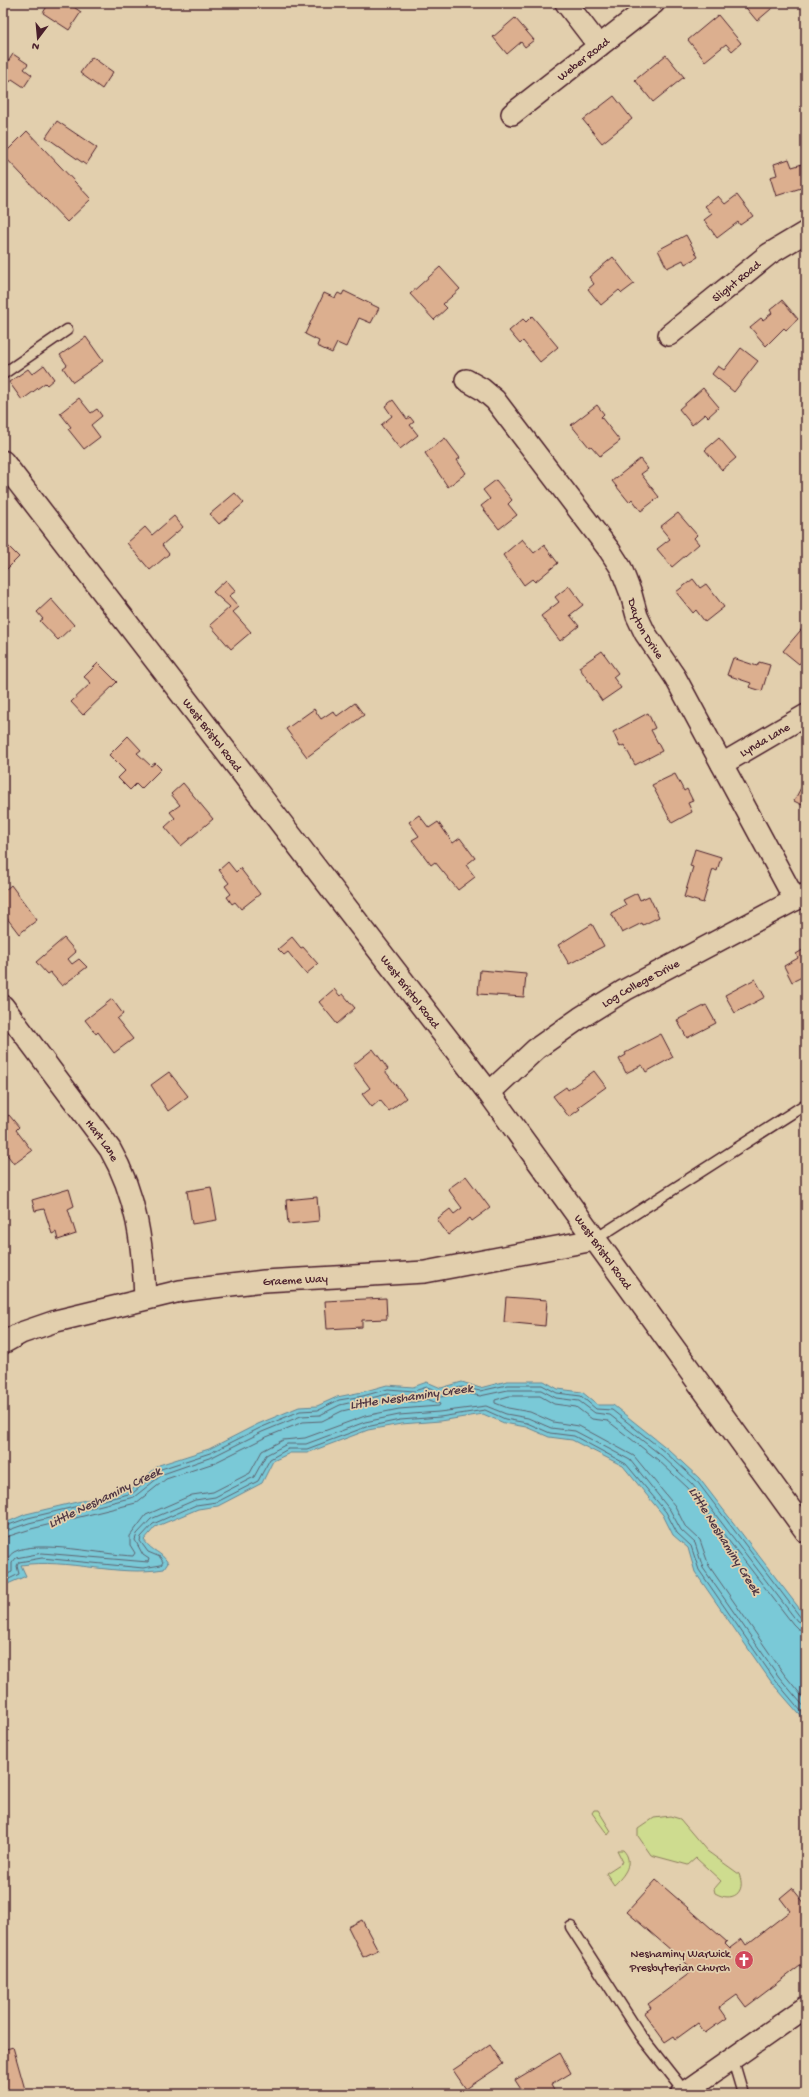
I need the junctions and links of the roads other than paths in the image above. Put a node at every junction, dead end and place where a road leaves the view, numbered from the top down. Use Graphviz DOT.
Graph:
graph roads {
  1 [pos="566,3"];
  2 [pos="654,3"];
  3 [pos="599,46"];
  4 [pos="512,114"];
  5 [pos="806,232"];
  6 [pos="66,330"];
  7 [pos="669,335"];
  8 [pos="3,374"];
  9 [pos="466,380"];
  10 [pos="3,462"];
  11 [pos="806,715"];
  12 [pos="722,764"];
  13 [pos="800,897"];
  14 [pos="3,1006"];
  15 [pos="488,1093"];
  16 [pos="806,1104"];
  17 [pos="594,1240"];
  18 [pos="145,1298"];
  19 [pos="3,1343"];
  20 [pos="806,1531"];
  21 [pos="571,1927"];
  22 [pos="806,2006"];
  23 [pos="733,2060"];
  24 [pos="683,2093"];
  25 [pos="743,2094"];
  1 -- 3 [label="street"];
  2 -- 3 [label="street, Weber Road"];
  3 -- 4 [label="street, Weber Road"];
  5 -- 7 [label="street, Slight Road"];
  6 -- 8 [label="lane"];
  9 -- 12 [label="street, Dayton Drive"];
  10 -- 15 [label="main road, West Bristol Road"];
  11 -- 12 [label="street, Lynda Lane"];
  12 -- 13 [label="street, Dayton Drive"];
  13 -- 15 [label="street, Log College Drive"];
  14 -- 18 [label="street, Hart Lane"];
  15 -- 17 [label="main road, West Bristol Road"];
  16 -- 17 [label="lane"];
  17 -- 18 [label="street, Graeme Way"];
  17 -- 20 [label="main road, West Bristol Road"];
  18 -- 19 [label="street, Graeme Way"];
  21 -- 24 [label="lane"];
  22 -- 23 [label="street"];
  23 -- 24 [label="street"];
  23 -- 25 [label="lane"];
}
